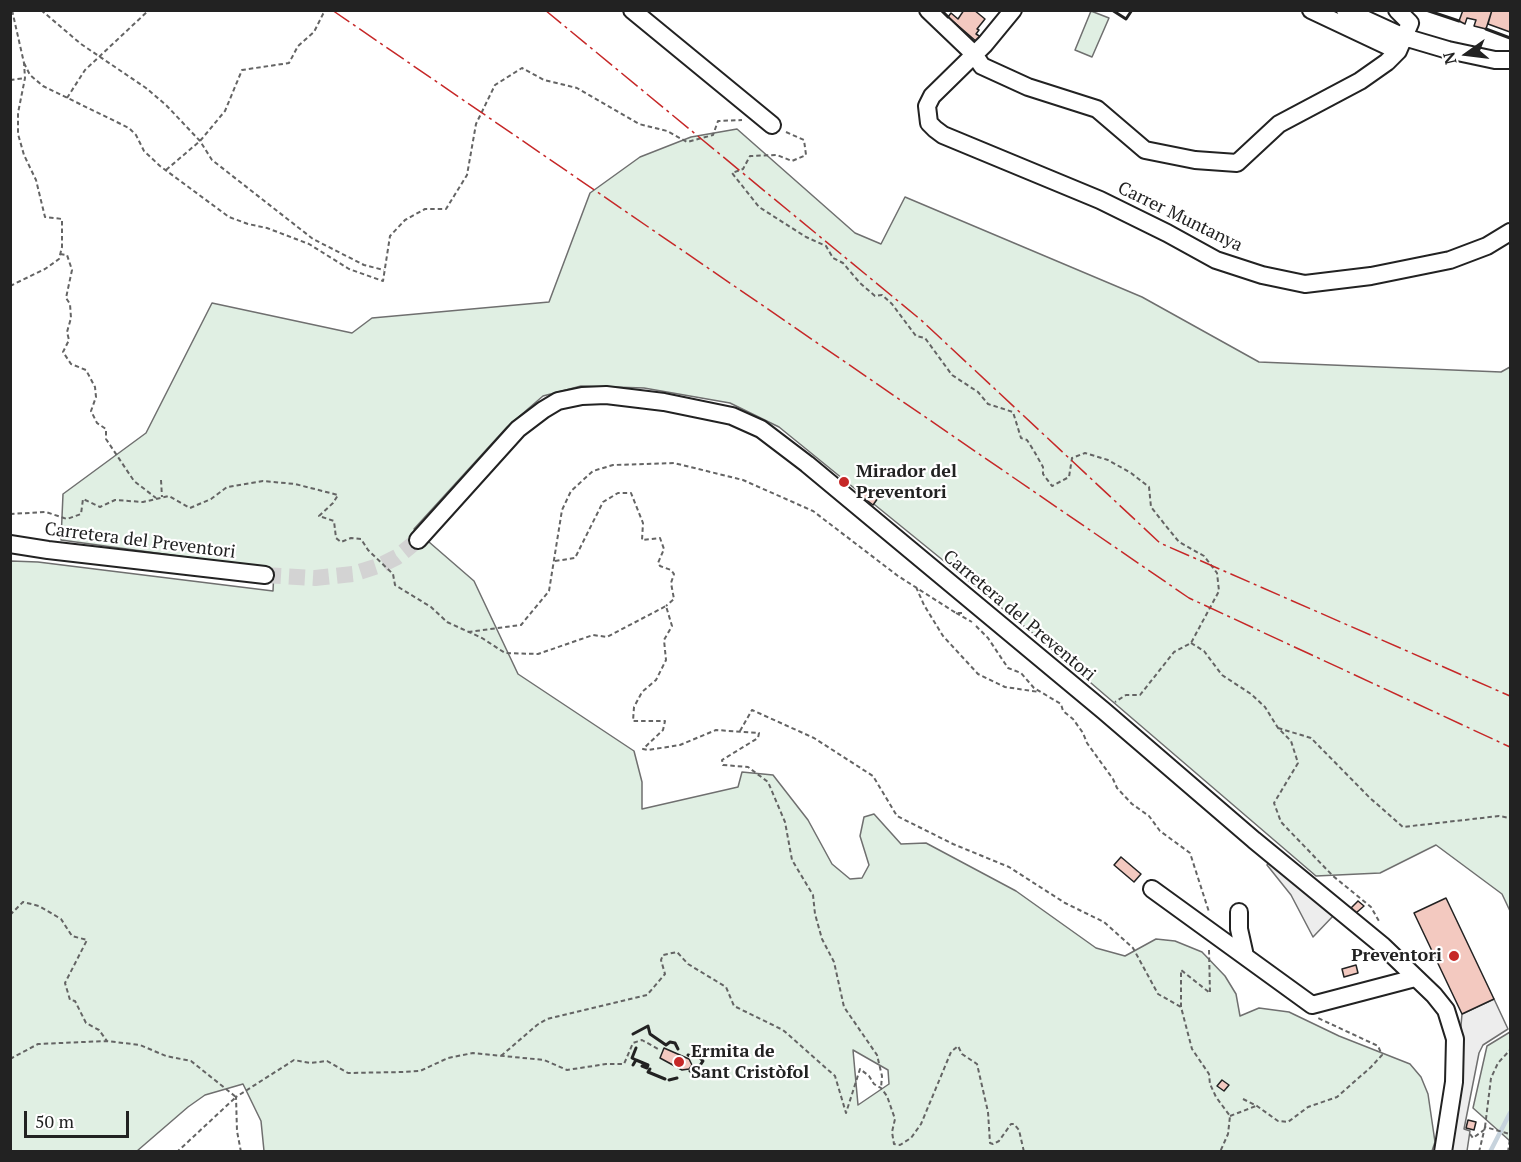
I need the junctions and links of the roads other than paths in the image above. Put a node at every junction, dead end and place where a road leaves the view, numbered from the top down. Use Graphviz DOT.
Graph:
graph roads {
  1 [pos="632,10"];
  2 [pos="928,10"];
  3 [pos="1013,10"];
  4 [pos="1311,10"];
  5 [pos="1345,10"];
  6 [pos="1397,10"];
  7 [pos="1401,44"];
  8 [pos="974,54"];
  9 [pos="1510,60"];
  10 [pos="767,121"];
  11 [pos="1510,232"];
  12 [pos="418,540"];
  13 [pos="10,544"];
  14 [pos="265,575"];
  15 [pos="1152,889"];
  16 [pos="1239,912"];
  17 [pos="1245,956"];
  18 [pos="1415,978"];
  19 [pos="1443,1152"];
  1 -- 10 [label="street"];
  2 -- 8 [label="street"];
  3 -- 8 [label="street"];
  4 -- 7 [label="street"];
  5 -- 7 [label="street"];
  6 -- 7 [label="street"];
  7 -- 8 [label="street"];
  7 -- 9 [label="street"];
  8 -- 11 [label="street, Carrer Muntanya"];
  12 -- 18 [label="street, Carretera del Preventori"];
  13 -- 14 [label="street, Carretera del Preventori"];
  15 -- 17 [label="street"];
  16 -- 17 [label="street"];
  17 -- 18 [label="street"];
  18 -- 19 [label="street, Carretera del Preventori"];
}
